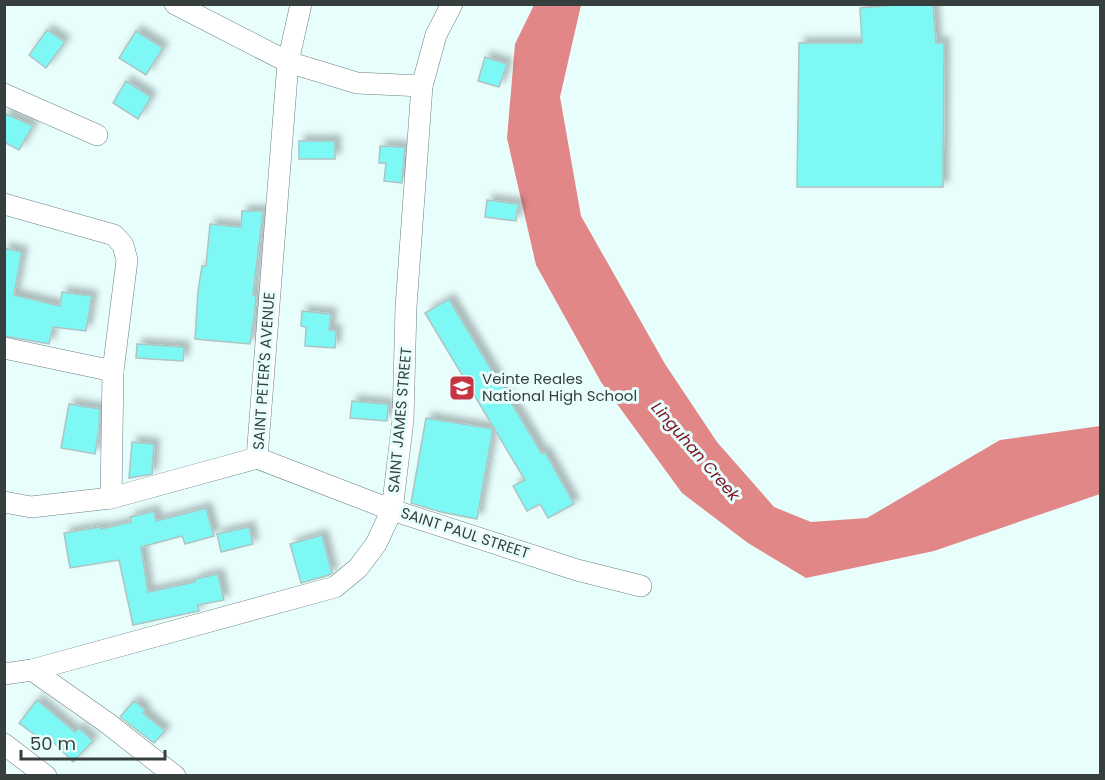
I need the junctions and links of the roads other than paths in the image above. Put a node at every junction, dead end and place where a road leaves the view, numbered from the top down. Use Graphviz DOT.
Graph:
graph roads {
  1 [pos="175,4"];
  2 [pos="302,4"];
  3 [pos="452,4"];
  4 [pos="288,62"];
  5 [pos="422,86"];
  6 [pos="4,94"];
  7 [pos="97,135"];
  8 [pos="4,204"];
  9 [pos="4,348"];
  10 [pos="113,371"];
  11 [pos="257,458"];
  12 [pos="111,498"];
  13 [pos="4,502"];
  14 [pos="392,510"];
  15 [pos="641,586"];
  16 [pos="32,670"];
  17 [pos="4,674"];
  18 [pos="4,744"];
  19 [pos="46,776"];
  20 [pos="175,776"];
  1 -- 4 [label="street"];
  2 -- 4 [label="street, SAINT PETER'S AVENUE"];
  3 -- 5 [label="street, SAINT JAMES STREET"];
  4 -- 5 [label="street"];
  4 -- 11 [label="street, SAINT PETER'S AVENUE"];
  5 -- 14 [label="street, SAINT JAMES STREET"];
  6 -- 7 [label="street"];
  8 -- 10 [label="street"];
  9 -- 10 [label="street"];
  10 -- 12 [label="street"];
  11 -- 12 [label="street, SAINT PETER'S AVENUE"];
  11 -- 14 [label="street, SAINT PAUL STREET"];
  12 -- 13 [label="street, SAINT PETER'S AVENUE"];
  14 -- 15 [label="street, SAINT PAUL STREET"];
  14 -- 16 [label="street, SAINT JAMES STREET"];
  16 -- 17 [label="street, SAINT JAMES STREET"];
  16 -- 20 [label="street"];
  18 -- 19 [label="street"];
}
